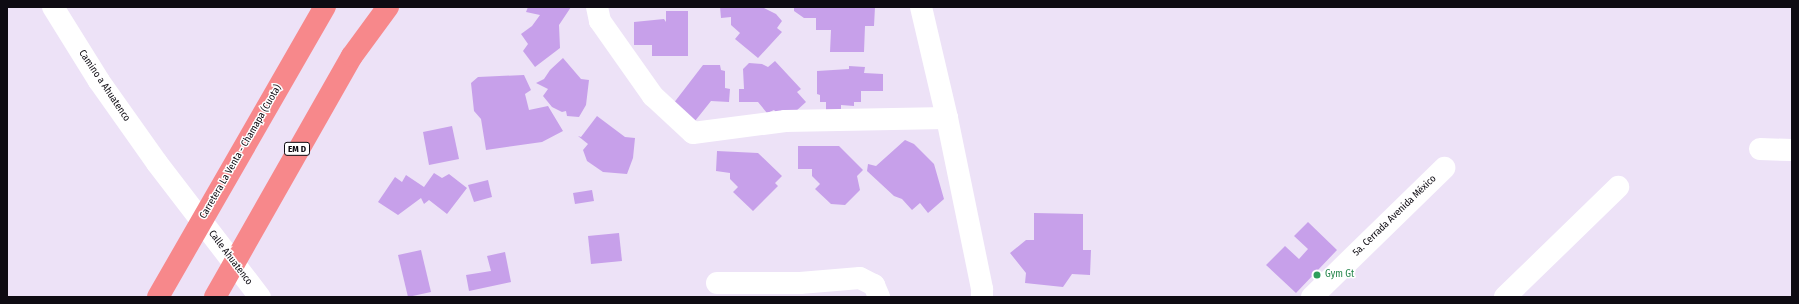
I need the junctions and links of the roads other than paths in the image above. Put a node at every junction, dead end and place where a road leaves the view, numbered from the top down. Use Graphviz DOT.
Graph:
graph roads {
  1 [pos="53,7"];
  2 [pos="325,7"];
  3 [pos="388,7"];
  4 [pos="597,7"];
  5 [pos="921,7"];
  6 [pos="947,118"];
  7 [pos="1760,149"];
  8 [pos="1792,150"];
  9 [pos="157,163"];
  10 [pos="1444,168"];
  11 [pos="1618,187"];
  12 [pos="717,283"];
  13 [pos="158,297"];
  14 [pos="215,297"];
  15 [pos="260,297"];
  16 [pos="879,297"];
  17 [pos="982,297"];
  18 [pos="1312,297"];
  19 [pos="1505,297"];
  1 -- 9 [label="street, Camino a Ahuatenco"];
  2 -- 13 [label="highway, Carretera La Venta - Chamapa (Cuota)"];
  3 -- 14 [label="highway, EM D"];
  4 -- 6 [label="street"];
  5 -- 6 [label="street"];
  6 -- 17 [label="street"];
  7 -- 8 [label="street"];
  9 -- 15 [label="street, Calle Ahuatenco"];
  10 -- 18 [label="street, 5a. Cerrada Avenida México"];
  11 -- 19 [label="street"];
  12 -- 16 [label="street"];
}
